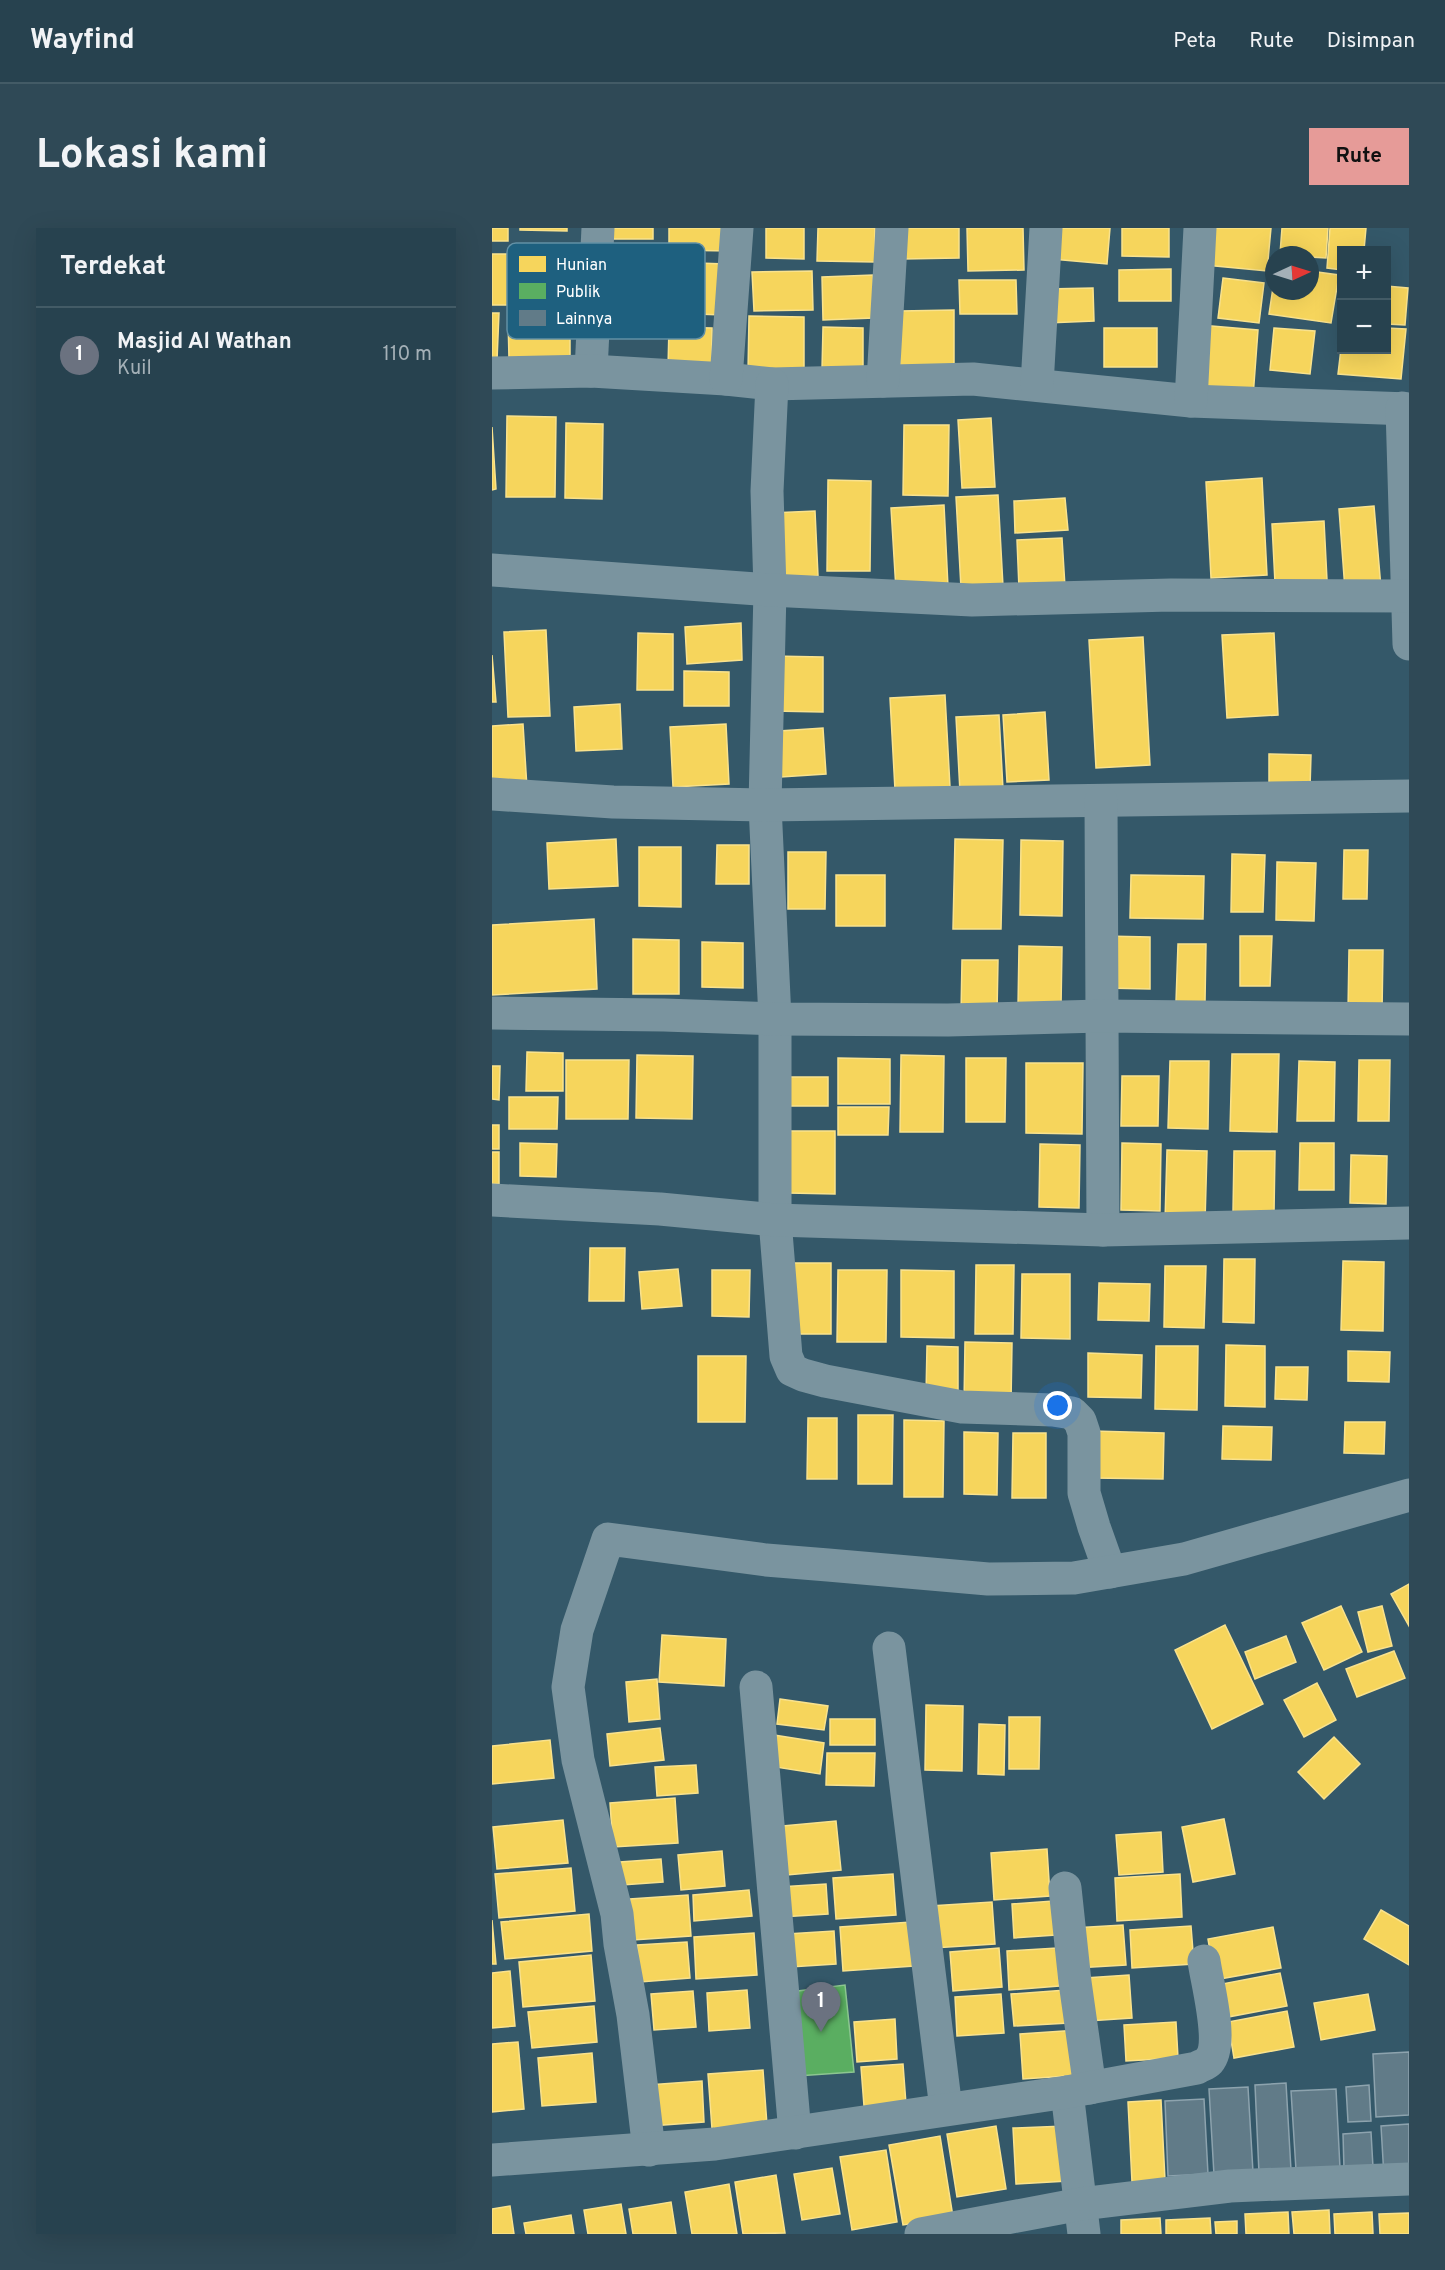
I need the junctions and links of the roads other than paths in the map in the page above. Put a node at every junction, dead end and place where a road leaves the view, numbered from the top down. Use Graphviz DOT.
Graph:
graph roads {
  1 [pos="598,228"];
  2 [pos="737,228"];
  3 [pos="892,228"];
  4 [pos="1046,228"];
  5 [pos="1200,228"];
  6 [pos="597,243"];
  7 [pos="593,339"];
  8 [pos="591,371"];
  9 [pos="492,374"];
  10 [pos="726,379"];
  11 [pos="883,381"];
  12 [pos="772,384"];
  13 [pos="1036,385"];
  14 [pos="1191,401"];
  15 [pos="1406,409"];
  16 [pos="492,570"];
  17 [pos="770,590"];
  18 [pos="1408,596"];
  19 [pos="1409,644"];
  20 [pos="492,794"];
  21 [pos="1409,796"];
  22 [pos="1101,801"];
  23 [pos="765,806"];
  24 [pos="492,1013"];
  25 [pos="1101,1016"];
  26 [pos="1409,1019"];
  27 [pos="775,1020"];
  28 [pos="492,1200"];
  29 [pos="775,1220"];
  30 [pos="1409,1223"];
  31 [pos="1103,1230"];
  32 [pos="1409,1495"];
  33 [pos="1110,1572"];
  34 [pos="889,1648"];
  35 [pos="756,1687"];
  36 [pos="1065,1888"];
  37 [pos="1204,1961"];
  38 [pos="1078,2090"];
  39 [pos="946,2109"];
  40 [pos="795,2133"];
  41 [pos="649,2150"];
  42 [pos="492,2160"];
  43 [pos="1409,2179"];
  44 [pos="1082,2219"];
  45 [pos="921,2234"];
  1 -- 6 [label="street"];
  2 -- 10 [label="street"];
  3 -- 11 [label="street"];
  4 -- 13 [label="street"];
  5 -- 14 [label="street"];
  7 -- 8 [label="street"];
  8 -- 9 [label="street"];
  8 -- 10 [label="street"];
  10 -- 12 [label="street"];
  11 -- 12 [label="street"];
  11 -- 13 [label="street"];
  12 -- 17 [label="street"];
  13 -- 14 [label="street"];
  14 -- 15 [label="street"];
  15 -- 18 [label="street"];
  16 -- 17 [label="street"];
  17 -- 18 [label="street"];
  17 -- 23 [label="street"];
  18 -- 19 [label="street"];
  20 -- 23 [label="street"];
  21 -- 22 [label="street"];
  22 -- 23 [label="street"];
  22 -- 25 [label="street"];
  23 -- 27 [label="street"];
  24 -- 27 [label="street"];
  25 -- 26 [label="street"];
  25 -- 27 [label="street"];
  25 -- 31 [label="street"];
  27 -- 29 [label="street"];
  28 -- 29 [label="street"];
  29 -- 31 [label="street"];
  29 -- 33 [label="street"];
  30 -- 31 [label="street"];
  32 -- 33 [label="street"];
  33 -- 41 [label="street"];
  34 -- 39 [label="street"];
  35 -- 40 [label="street"];
  36 -- 38 [label="street"];
  37 -- 38 [label="street"];
  38 -- 39 [label="street"];
  38 -- 44 [label="street"];
  39 -- 40 [label="street"];
  40 -- 41 [label="street"];
  41 -- 42 [label="street"];
  43 -- 44 [label="street"];
  44 -- 45 [label="street"];
}
